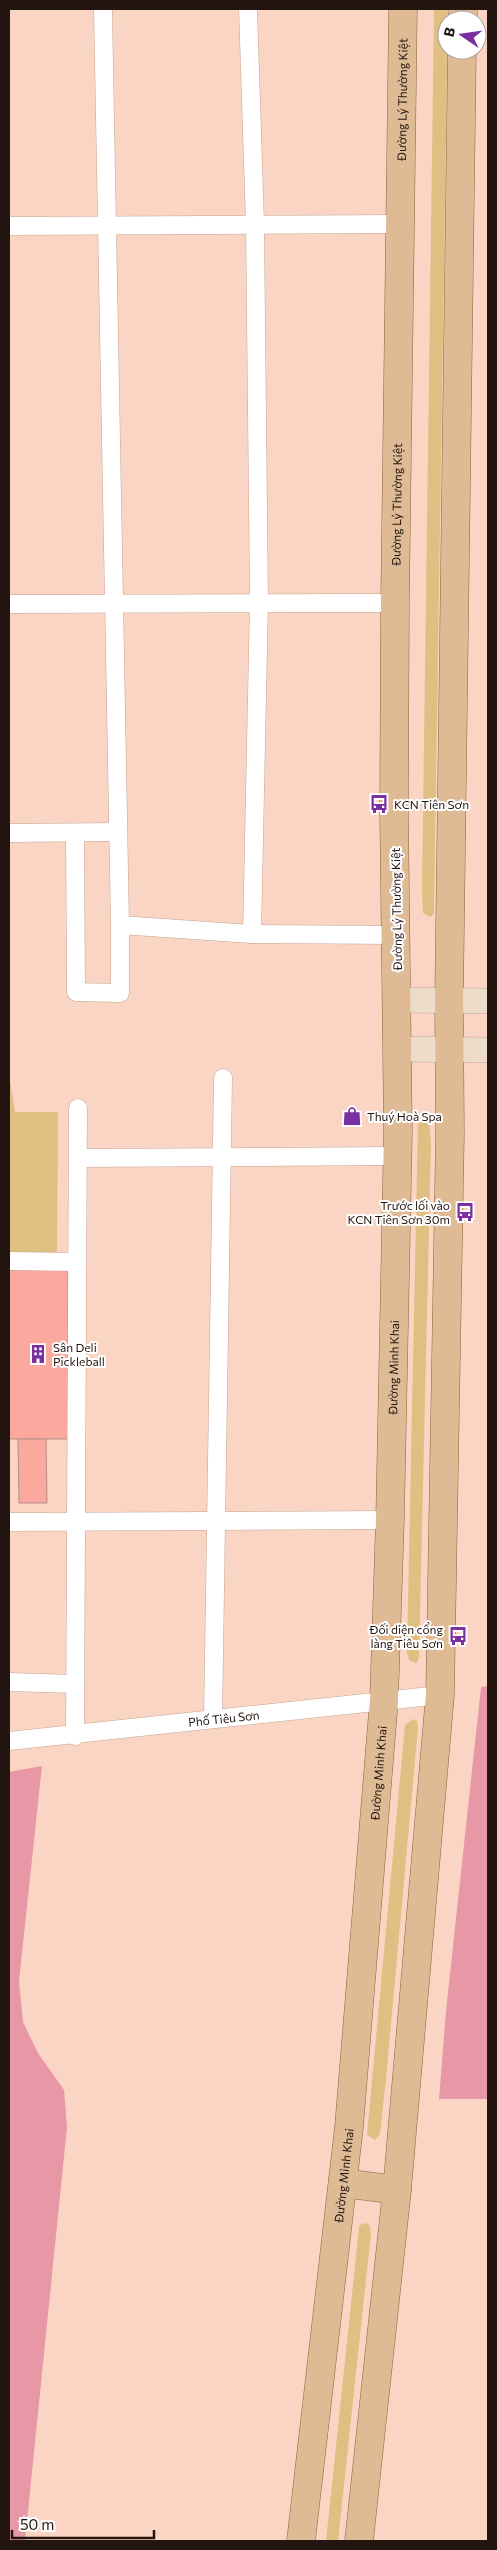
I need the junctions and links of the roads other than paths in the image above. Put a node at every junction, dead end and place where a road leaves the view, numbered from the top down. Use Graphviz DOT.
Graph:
graph roads {
  1 [pos="103,9"];
  2 [pos="248,9"];
  3 [pos="403,9"];
  4 [pos="462,60"];
  5 [pos="255,224"];
  6 [pos="399,224"];
  7 [pos="107,225"];
  8 [pos="9,226"];
  9 [pos="259,602"];
  10 [pos="114,603"];
  11 [pos="395,603"];
  12 [pos="9,604"];
  13 [pos="118,832"];
  14 [pos="9,833"];
  15 [pos="75,833"];
  16 [pos="120,924"];
  17 [pos="252,934"];
  18 [pos="396,935"];
  19 [pos="397,1000"];
  20 [pos="449,1000"];
  21 [pos="488,1001"];
  22 [pos="397,1049"];
  23 [pos="450,1050"];
  24 [pos="488,1050"];
  25 [pos="223,1078"];
  26 [pos="78,1108"];
  27 [pos="397,1156"];
  28 [pos="78,1158"];
  29 [pos="222,1158"];
  30 [pos="9,1261"];
  31 [pos="77,1262"];
  32 [pos="390,1520"];
  33 [pos="215,1521"];
  34 [pos="9,1522"];
  35 [pos="76,1522"];
  36 [pos="9,1682"];
  37 [pos="74,1684"];
  38 [pos="440,1695"];
  39 [pos="384,1700"];
  40 [pos="213,1719"];
  41 [pos="75,1736"];
  42 [pos="9,1741"];
  43 [pos="343,2183"];
  44 [pos="397,2190"];
  45 [pos="301,2541"];
  46 [pos="359,2541"];
  1 -- 7 [label="street"];
  2 -- 5 [label="street"];
  3 -- 6 [label="main road, Đường Lý Thường Kiệt"];
  4 -- 20 [label="main road"];
  5 -- 6 [label="street"];
  5 -- 7 [label="street"];
  5 -- 9 [label="street"];
  6 -- 11 [label="main road, Đường Lý Thường Kiệt"];
  7 -- 8 [label="street"];
  7 -- 10 [label="street"];
  9 -- 10 [label="street"];
  9 -- 11 [label="street"];
  9 -- 17 [label="street"];
  10 -- 12 [label="street"];
  10 -- 13 [label="street"];
  11 -- 18 [label="main road, Đường Lý Thường Kiệt"];
  13 -- 15 [label="street"];
  13 -- 16 [label="street"];
  14 -- 15 [label="street"];
  15 -- 16 [label="street"];
  16 -- 17 [label="street"];
  17 -- 18 [label="street"];
  18 -- 19 [label="main road, Đường Lý Thường Kiệt"];
  19 -- 20 [label="main road"];
  19 -- 22 [label="main road, Đường Minh Khai"];
  20 -- 21 [label="main road"];
  20 -- 23 [label="main road"];
  22 -- 23 [label="main road"];
  22 -- 27 [label="main road, Đường Minh Khai"];
  23 -- 24 [label="main road"];
  23 -- 38 [label="main road"];
  25 -- 29 [label="street"];
  26 -- 28 [label="street"];
  27 -- 29 [label="street"];
  27 -- 32 [label="main road, Đường Minh Khai"];
  28 -- 29 [label="street"];
  28 -- 31 [label="street"];
  29 -- 33 [label="street"];
  30 -- 31 [label="street"];
  31 -- 35 [label="street"];
  32 -- 33 [label="street"];
  32 -- 39 [label="main road, Đường Minh Khai"];
  33 -- 35 [label="street"];
  33 -- 40 [label="street"];
  34 -- 35 [label="street"];
  35 -- 37 [label="street"];
  36 -- 37 [label="street"];
  37 -- 41 [label="street"];
  38 -- 39 [label="street, Phố Tiêu Sơn"];
  38 -- 44 [label="main road"];
  39 -- 40 [label="street, Phố Tiêu Sơn"];
  39 -- 43 [label="main road, Đường Minh Khai"];
  40 -- 41 [label="street, Phố Tiêu Sơn"];
  41 -- 42 [label="street, Phố Tiêu Sơn"];
  43 -- 44 [label="main road"];
  43 -- 45 [label="main road, Đường Minh Khai"];
  44 -- 46 [label="main road"];
}
